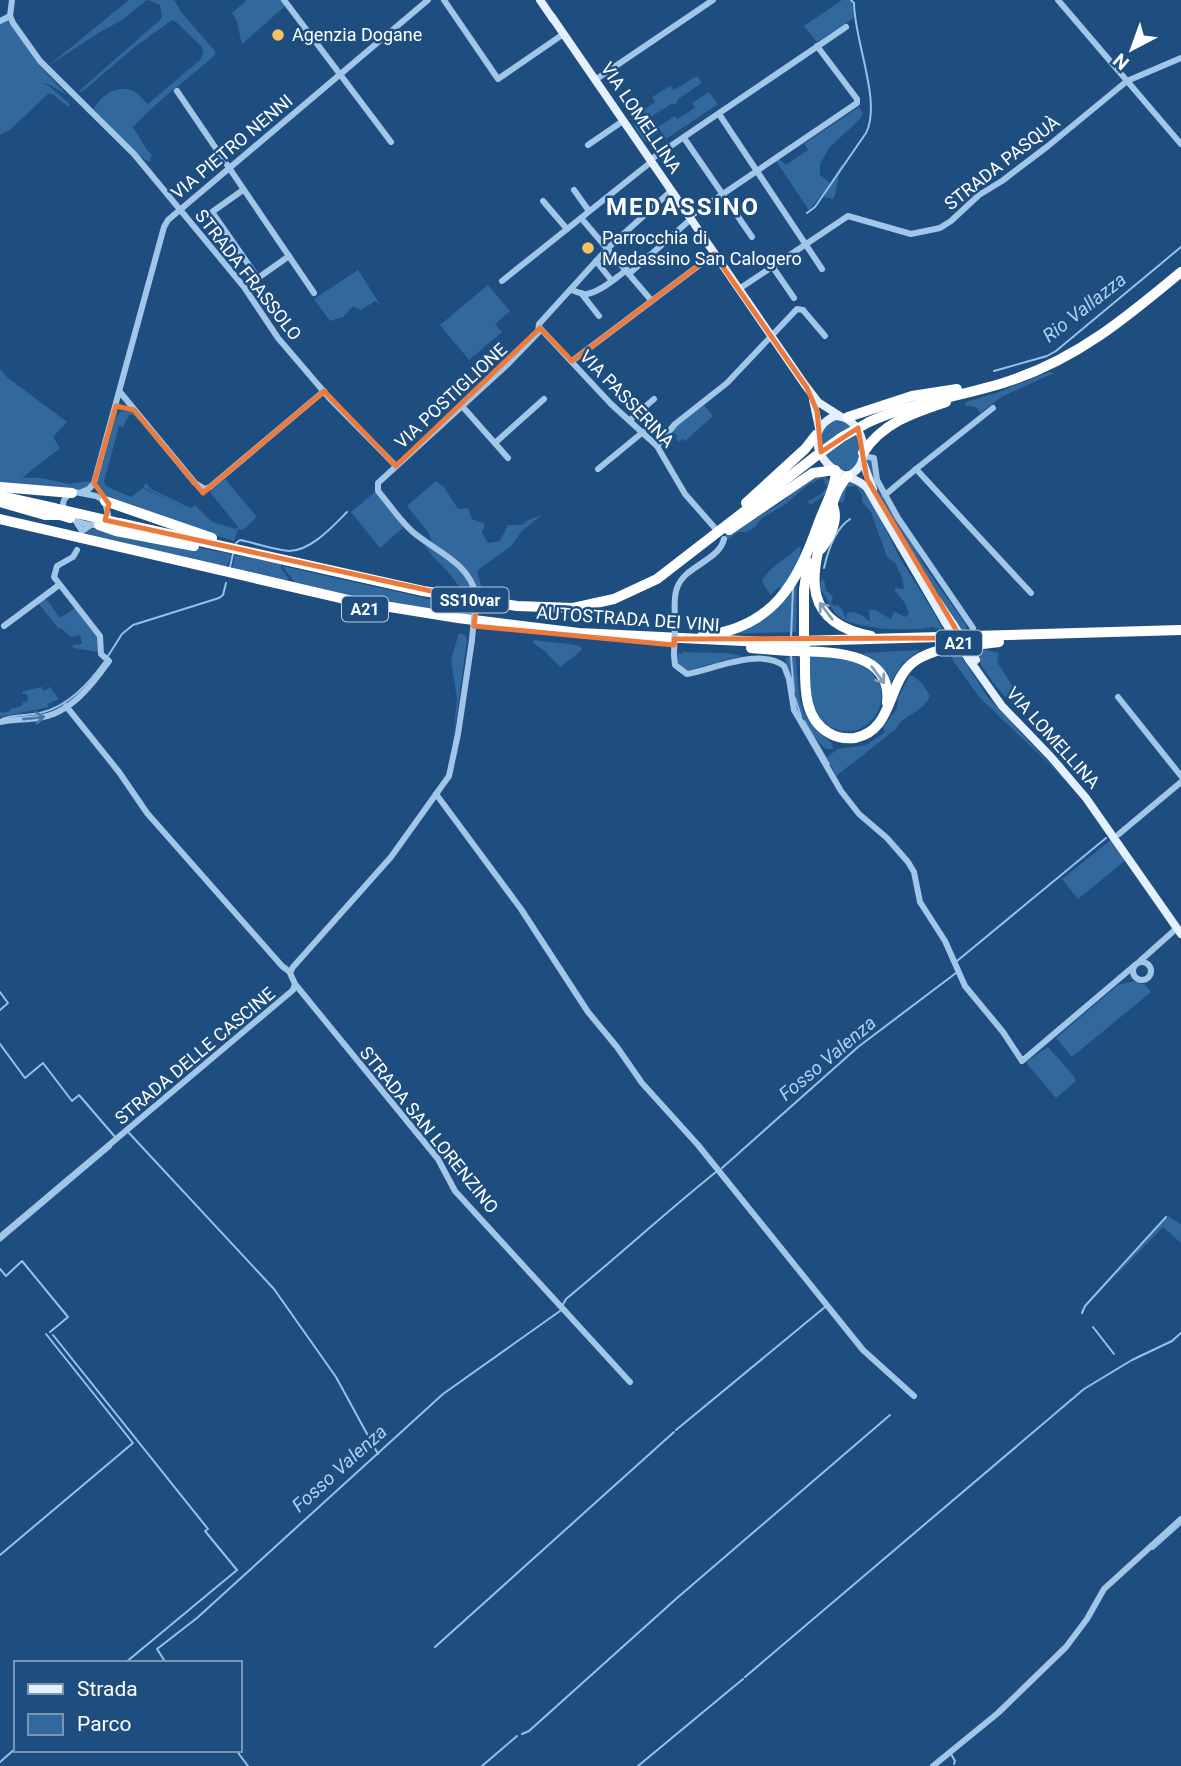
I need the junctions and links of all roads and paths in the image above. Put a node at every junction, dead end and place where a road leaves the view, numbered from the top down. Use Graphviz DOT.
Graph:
graph roads {
  1 [pos="12,0"];
  2 [pos="284,0"];
  3 [pos="428,0"];
  4 [pos="443,0"];
  5 [pos="540,0"];
  6 [pos="713,0"];
  7 [pos="1061,1"];
  8 [pos="10,16"];
  9 [pos="552,17"];
  10 [pos="0,21"];
  11 [pos="846,27"];
  12 [pos="562,34"];
  13 [pos="817,46"];
  14 [pos="573,47"];
  15 [pos="1181,58"];
  16 [pos="340,75"];
  17 [pos="595,80"];
  18 [pos="1127,82"];
  19 [pos="177,91"];
  20 [pos="719,114"];
  21 [pos="623,121"];
  22 [pos="684,138"];
  23 [pos="391,142"];
  24 [pos="1180,142"];
  25 [pos="588,145"];
  26 [pos="651,161"];
  27 [pos="228,168"];
  28 [pos="757,171"];
  29 [pos="243,190"];
  30 [pos="574,190"];
  31 [pos="671,191"];
  32 [pos="723,195"];
  33 [pos="543,201"];
  34 [pos="179,210"];
  35 [pos="589,211"];
  36 [pos="581,218"];
  37 [pos="690,218"];
  38 [pos="567,229"];
  39 [pos="752,237"];
  40 [pos="805,243"];
  41 [pos="608,247"];
  42 [pos="715,254"];
  43 [pos="289,256"];
  44 [pos="596,261"];
  45 [pos="772,266"];
  46 [pos="822,269"];
  47 [pos="628,271"];
  48 [pos="1181,272"];
  49 [pos="258,278"];
  50 [pos="502,281"];
  51 [pos="612,281"];
  52 [pos="244,287"];
  53 [pos="739,289"];
  54 [pos="571,290"];
  55 [pos="314,293"];
  56 [pos="581,293"];
  57 [pos="794,298"];
  58 [pos="651,300"];
  59 [pos="599,316"];
  60 [pos="540,328"];
  61 [pos="771,336"];
  62 [pos="825,336"];
  63 [pos="572,361"];
  64 [pos="807,388"];
  65 [pos="980,389"];
  66 [pos="324,391"];
  67 [pos="120,392"];
  68 [pos="544,399"];
  69 [pos="654,399"];
  70 [pos="116,406"];
  71 [pos="462,406"];
  72 [pos="993,408"];
  73 [pos="134,410"];
  74 [pos="844,416"];
  75 [pos="630,421"];
  76 [pos="642,432"];
  77 [pos="817,432"];
  78 [pos="495,443"];
  79 [pos="657,446"];
  80 [pos="862,456"];
  81 [pos="508,458"];
  82 [pos="396,466"];
  83 [pos="598,469"];
  84 [pos="916,469"];
  85 [pos="835,470"];
  86 [pos="818,471"];
  87 [pos="849,475"];
  88 [pos="94,483"];
  89 [pos="378,483"];
  90 [pos="0,487"];
  91 [pos="831,491"];
  92 [pos="77,492"];
  93 [pos="885,495"];
  94 [pos="0,496"];
  95 [pos="103,499"];
  96 [pos="0,502"];
  97 [pos="832,505"];
  98 [pos="0,519"];
  99 [pos="73,519"];
  100 [pos="0,525"];
  101 [pos="95,525"];
  102 [pos="715,535"];
  103 [pos="819,544"];
  104 [pos="237,549"];
  105 [pos="77,550"];
  106 [pos="813,553"];
  107 [pos="807,571"];
  108 [pos="59,585"];
  109 [pos="1031,593"];
  110 [pos="949,623"];
  111 [pos="4,626"];
  112 [pos="972,628"];
  113 [pos="1181,630"];
  114 [pos="579,633"];
  115 [pos="1181,636"];
  116 [pos="934,639"];
  117 [pos="999,642"];
  118 [pos="736,647"];
  119 [pos="1118,697"];
  120 [pos="66,706"];
  121 [pos="885,714"];
  122 [pos="0,722"];
  123 [pos="1181,776"];
  124 [pos="1181,782"];
  125 [pos="436,794"];
  126 [pos="1117,833"];
  127 [pos="1180,929"];
  128 [pos="1136,964"];
  129 [pos="290,972"];
  130 [pos="1137,978"];
  131 [pos="1117,981"];
  132 [pos="295,984"];
  133 [pos="0,1237"];
  134 [pos="630,1382"];
  135 [pos="914,1396"];
  136 [pos="1181,1519"];
  137 [pos="933,1766"];
  1 -- 8 [label="street"];
  2 -- 16 [label="street"];
  3 -- 16 [label="street, VIA PIETRO NENNI"];
  4 -- 12 [label="street"];
  5 -- 9 [label="main road, VIA LOMELLINA"];
  6 -- 17 [label="street"];
  7 -- 18 [label="street"];
  8 -- 10 [label="street"];
  8 -- 34 [label="street, STRADA FRASSOLO"];
  9 -- 12 [label="main road, VIA LOMELLINA"];
  9 -- 14 [label="main road, VIA LOMELLINA"];
  11 -- 13 [label="street"];
  12 -- 14 [label="main road, VIA LOMELLINA"];
  13 -- 20 [label="street"];
  13 -- 28 [label="street"];
  14 -- 17 [label="main road, VIA LOMELLINA"];
  15 -- 18 [label="street, STRADA PASQUÀ"];
  16 -- 23 [label="street"];
  16 -- 27 [label="street, VIA PIETRO NENNI"];
  17 -- 21 [label="main road, VIA LOMELLINA"];
  18 -- 24 [label="street"];
  18 -- 40 [label="street, STRADA PASQUÀ"];
  19 -- 27 [label="street"];
  20 -- 22 [label="street"];
  20 -- 28 [label="street"];
  21 -- 25 [label="street"];
  21 -- 26 [label="main road, VIA LOMELLINA"];
  22 -- 26 [label="street"];
  22 -- 32 [label="street"];
  26 -- 31 [label="main road, VIA LOMELLINA"];
  26 -- 35 [label="street"];
  27 -- 29 [label="street"];
  27 -- 34 [label="street, VIA PIETRO NENNI"];
  28 -- 32 [label="street"];
  28 -- 40 [label="street"];
  29 -- 43 [label="street"];
  29 -- 49 [label="street"];
  30 -- 35 [label="street"];
  31 -- 37 [label="main road, VIA LOMELLINA"];
  31 -- 41 [label="street, VIA POSTIGLIONE"];
  32 -- 37 [label="street"];
  32 -- 39 [label="street"];
  33 -- 38 [label="street"];
  34 -- 52 [label="street, STRADA FRASSOLO"];
  34 -- 67 [label="street, VIA PIETRO NENNI"];
  35 -- 36 [label="street"];
  36 -- 38 [label="street"];
  36 -- 41 [label="street"];
  37 -- 42 [label="main road, VIA LOMELLINA"];
  37 -- 47 [label="street"];
  38 -- 50 [label="street"];
  40 -- 45 [label="street, STRADA PASQUÀ"];
  40 -- 46 [label="street"];
  41 -- 44 [label="street, VIA POSTIGLIONE"];
  41 -- 47 [label="street"];
  42 -- 53 [label="main road, VIA LOMELLINA"];
  42 -- 58 [label="street"];
  43 -- 49 [label="street"];
  43 -- 55 [label="street"];
  44 -- 51 [label="street"];
  44 -- 54 [label="street, VIA POSTIGLIONE"];
  45 -- 53 [label="street, STRADA PASQUÀ"];
  45 -- 57 [label="street"];
  47 -- 51 [label="street"];
  47 -- 58 [label="street"];
  48 -- 65 [label="highway, SS10var"];
  49 -- 52 [label="street"];
  51 -- 56 [label="street"];
  52 -- 66 [label="street, STRADA FRASSOLO"];
  53 -- 61 [label="main road, VIA LOMELLINA"];
  54 -- 56 [label="street"];
  54 -- 60 [label="street, VIA POSTIGLIONE"];
  56 -- 59 [label="street"];
  58 -- 63 [label="street"];
  60 -- 63 [label="street, VIA PASSERINA"];
  60 -- 71 [label="street, VIA POSTIGLIONE"];
  61 -- 62 [label="street"];
  61 -- 64 [label="main road, VIA LOMELLINA"];
  61 -- 79 [label="street"];
  63 -- 75 [label="street, VIA PASSERINA"];
  64 -- 74 [label="main road"];
  64 -- 77 [label="main road"];
  65 -- 74 [label="highway"];
  65 -- 80 [label="highway"];
  65 -- 102 [label="highway, SS10var, bridge"];
  66 -- 73 [label="street"];
  66 -- 82 [label="street, STRADA FRASSOLO"];
  67 -- 70 [label="street, VIA PIETRO NENNI"];
  67 -- 73 [label="street"];
  68 -- 78 [label="street"];
  69 -- 75 [label="street"];
  70 -- 73 [label="street"];
  70 -- 88 [label="street, VIA PIETRO NENNI"];
  71 -- 78 [label="street"];
  71 -- 82 [label="street, VIA POSTIGLIONE"];
  72 -- 84 [label="street"];
  74 -- 77 [label="main road"];
  74 -- 80 [label="main road"];
  75 -- 76 [label="street, VIA PASSERINA"];
  76 -- 79 [label="street, VIA PASSERINA"];
  76 -- 83 [label="street"];
  77 -- 85 [label="main road"];
  77 -- 102 [label="highway"];
  78 -- 81 [label="street"];
  79 -- 102 [label="street, VIA PASSERINA"];
  80 -- 87 [label="main road"];
  80 -- 93 [label="street"];
  80 -- 110 [label="main road"];
  82 -- 89 [label="street, VIA POSTIGLIONE"];
  84 -- 93 [label="street"];
  84 -- 109 [label="street"];
  85 -- 86 [label="highway"];
  85 -- 87 [label="main road"];
  85 -- 91 [label="highway"];
  86 -- 91 [label="highway"];
  86 -- 102 [label="highway"];
  87 -- 97 [label="highway"];
  87 -- 110 [label="main road"];
  88 -- 92 [label="street"];
  88 -- 95 [label="street"];
  89 -- 125 [label="street, STRADA DELLE CASCINE, bridge"];
  90 -- 92 [label="highway"];
  91 -- 106 [label="highway"];
  92 -- 95 [label="street"];
  92 -- 99 [label="street"];
  93 -- 112 [label="street"];
  94 -- 104 [label="highway, SS10var, bridge"];
  95 -- 101 [label="street"];
  95 -- 104 [label="highway"];
  96 -- 99 [label="highway"];
  97 -- 103 [label="highway"];
  97 -- 106 [label="highway"];
  98 -- 114 [label="highway, AUTOSTRADA DEI VINI / A21"];
  99 -- 101 [label="street"];
  100 -- 118 [label="highway, AUTOSTRADA DEI VINI / A21"];
  101 -- 104 [label="highway"];
  102 -- 104 [label="highway, SS10var"];
  102 -- 131 [label="street, bridge"];
  103 -- 106 [label="highway"];
  103 -- 107 [label="highway"];
  105 -- 108 [label="street"];
  106 -- 107 [label="highway"];
  106 -- 114 [label="highway"];
  116 -- 106 [label="highway, one-way"];
  107 -- 121 [label="highway, bridge"];
  108 -- 111 [label="street"];
  108 -- 120 [label="street"];
  110 -- 126 [label="main road, VIA LOMELLINA, bridge"];
  113 -- 116 [label="highway, AUTOSTRADA DEI VINI / A21"];
  114 -- 116 [label="highway, AUTOSTRADA DEI VINI / A21"];
  115 -- 117 [label="highway, AUTOSTRADA DEI VINI / A21"];
  117 -- 118 [label="highway, AUTOSTRADA DEI VINI / A21"];
  117 -- 121 [label="highway"];
  118 -- 121 [label="highway, one-way"];
  119 -- 123 [label="street"];
  122 -- 120 [label="street, one-way"];
  120 -- 129 [label="street"];
  124 -- 126 [label="street"];
  125 -- 129 [label="street, STRADA DELLE CASCINE"];
  125 -- 135 [label="street"];
  126 -- 127 [label="main road, VIA LOMELLINA"];
  127 -- 128 [label="street"];
  128 -- 130 [label="street"];
  128 -- 130 [label="street"];
  128 -- 131 [label="street"];
  129 -- 132 [label="street, STRADA DELLE CASCINE"];
  130 -- 131 [label="street"];
  132 -- 133 [label="street, STRADA DELLE CASCINE"];
  132 -- 134 [label="street, STRADA SAN LORENZINO"];
  136 -- 137 [label="street"];
}
